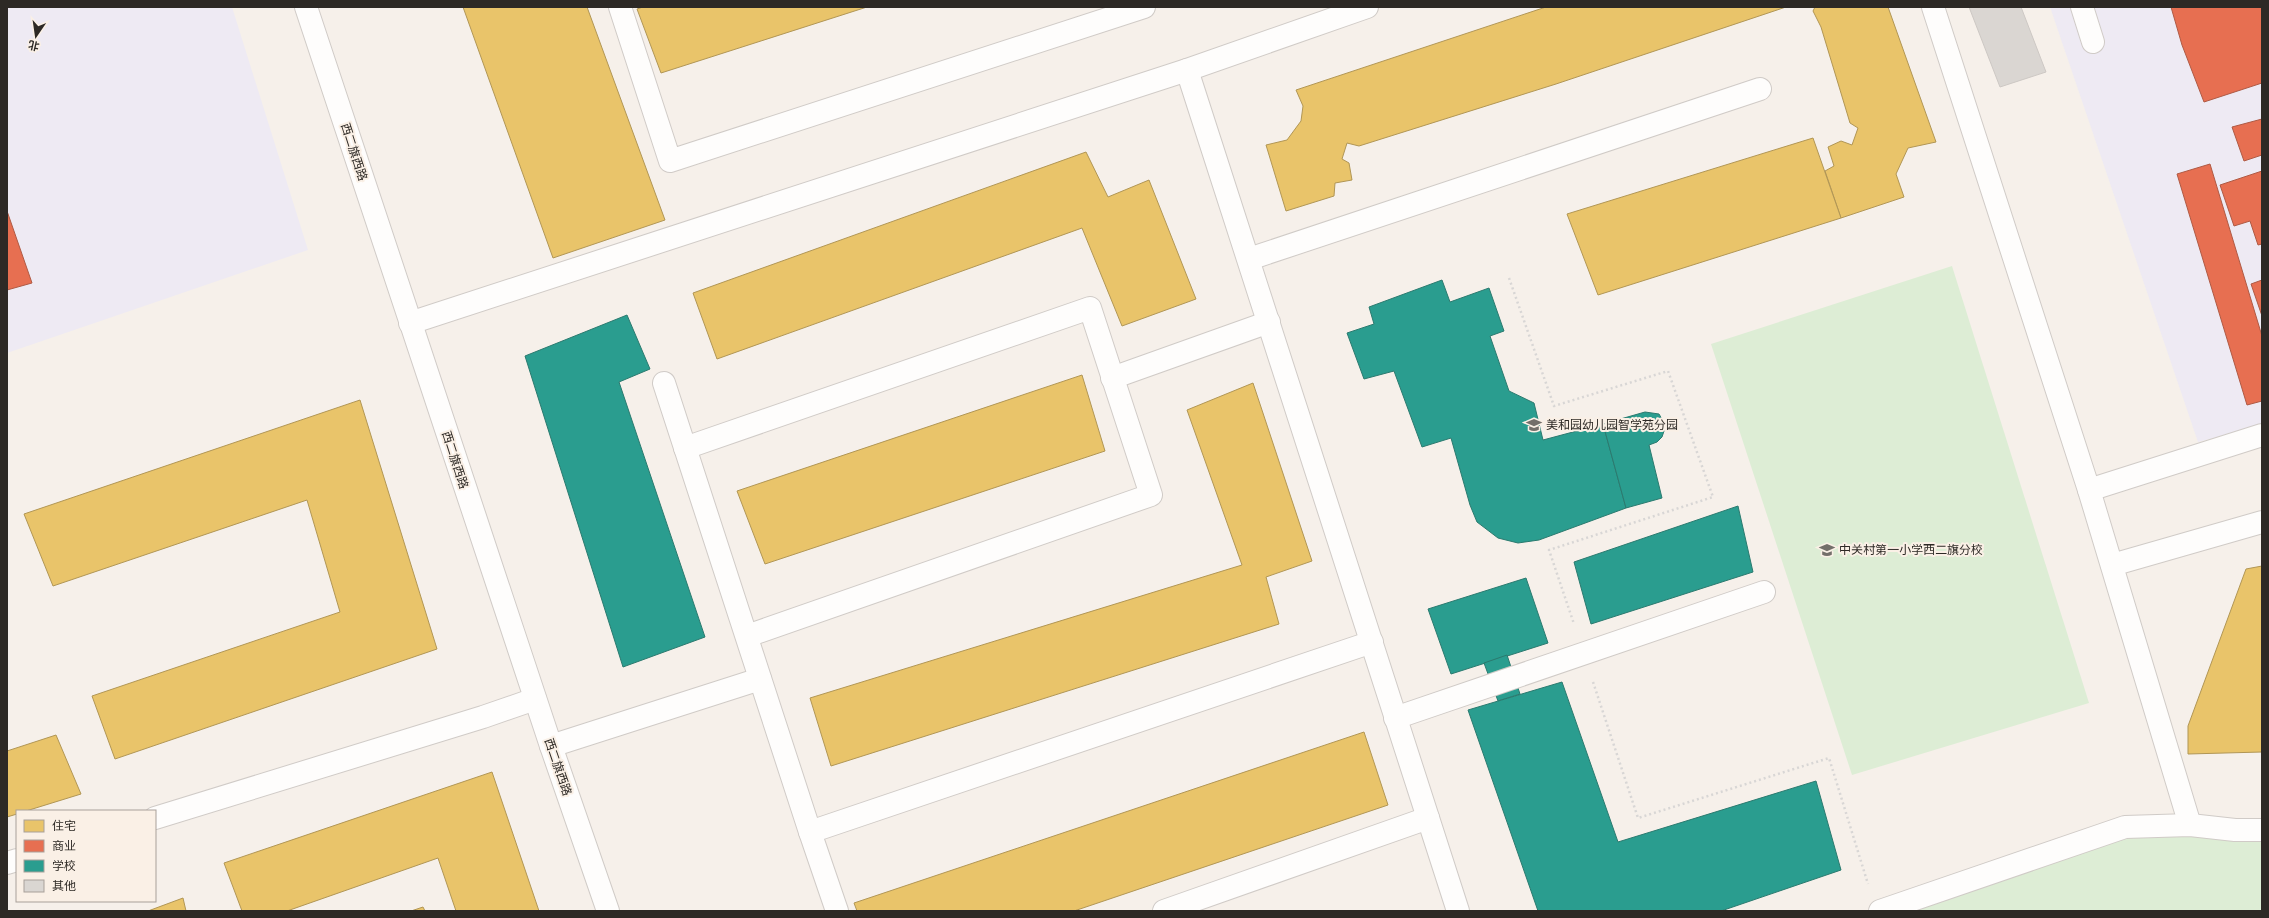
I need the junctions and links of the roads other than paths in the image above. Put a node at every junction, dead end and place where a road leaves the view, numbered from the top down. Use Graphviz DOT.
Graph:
graph roads {
  1 [pos="306,7"];
  2 [pos="620,7"];
  3 [pos="1144,7"];
  4 [pos="1366,7"];
  5 [pos="1933,7"];
  6 [pos="2082,7"];
  7 [pos="2094,42"];
  8 [pos="1187,70"];
  9 [pos="1760,90"];
  10 [pos="1249,259"];
  11 [pos="1269,322"];
  12 [pos="410,323"];
  13 [pos="1112,378"];
  14 [pos="664,383"];
  15 [pos="2262,435"];
  16 [pos="685,448"];
  17 [pos="2089,490"];
  18 [pos="2262,522"];
  19 [pos="2112,565"];
  20 [pos="1764,592"];
  21 [pos="746,636"];
  22 [pos="1372,642"];
  23 [pos="760,679"];
  24 [pos="535,699"];
  25 [pos="1394,718"];
  26 [pos="551,746"];
  27 [pos="156,818"];
  28 [pos="1428,818"];
  29 [pos="2190,825"];
  30 [pos="2262,830"];
  31 [pos="810,832"];
  32 [pos="608,911"];
  33 [pos="837,911"];
  34 [pos="1164,911"];
  35 [pos="1458,911"];
  36 [pos="1880,911"];
  1 -- 12 [label="street, 西二旗西路"];
  2 -- 3 [label="street"];
  4 -- 8 [label="street"];
  5 -- 17 [label="street"];
  6 -- 7 [label="street"];
  8 -- 10 [label="street"];
  8 -- 12 [label="street"];
  9 -- 10 [label="street"];
  10 -- 11 [label="street"];
  11 -- 13 [label="street"];
  11 -- 22 [label="street"];
  12 -- 24 [label="street, 西二旗西路"];
  13 -- 16 [label="street"];
  13 -- 21 [label="street"];
  14 -- 16 [label="street"];
  15 -- 17 [label="street"];
  16 -- 21 [label="street"];
  17 -- 19 [label="street"];
  18 -- 19 [label="street"];
  19 -- 29 [label="street"];
  20 -- 25 [label="street"];
  21 -- 23 [label="street"];
  22 -- 25 [label="street"];
  22 -- 31 [label="street"];
  23 -- 26 [label="street"];
  23 -- 31 [label="street"];
  24 -- 26 [label="street, 西二旗西路"];
  24 -- 27 [label="street"];
  25 -- 28 [label="street"];
  26 -- 32 [label="street, 西二旗西路"];
  28 -- 34 [label="street"];
  28 -- 35 [label="street"];
  29 -- 30 [label="street"];
  29 -- 36 [label="street"];
  31 -- 33 [label="street"];
}
